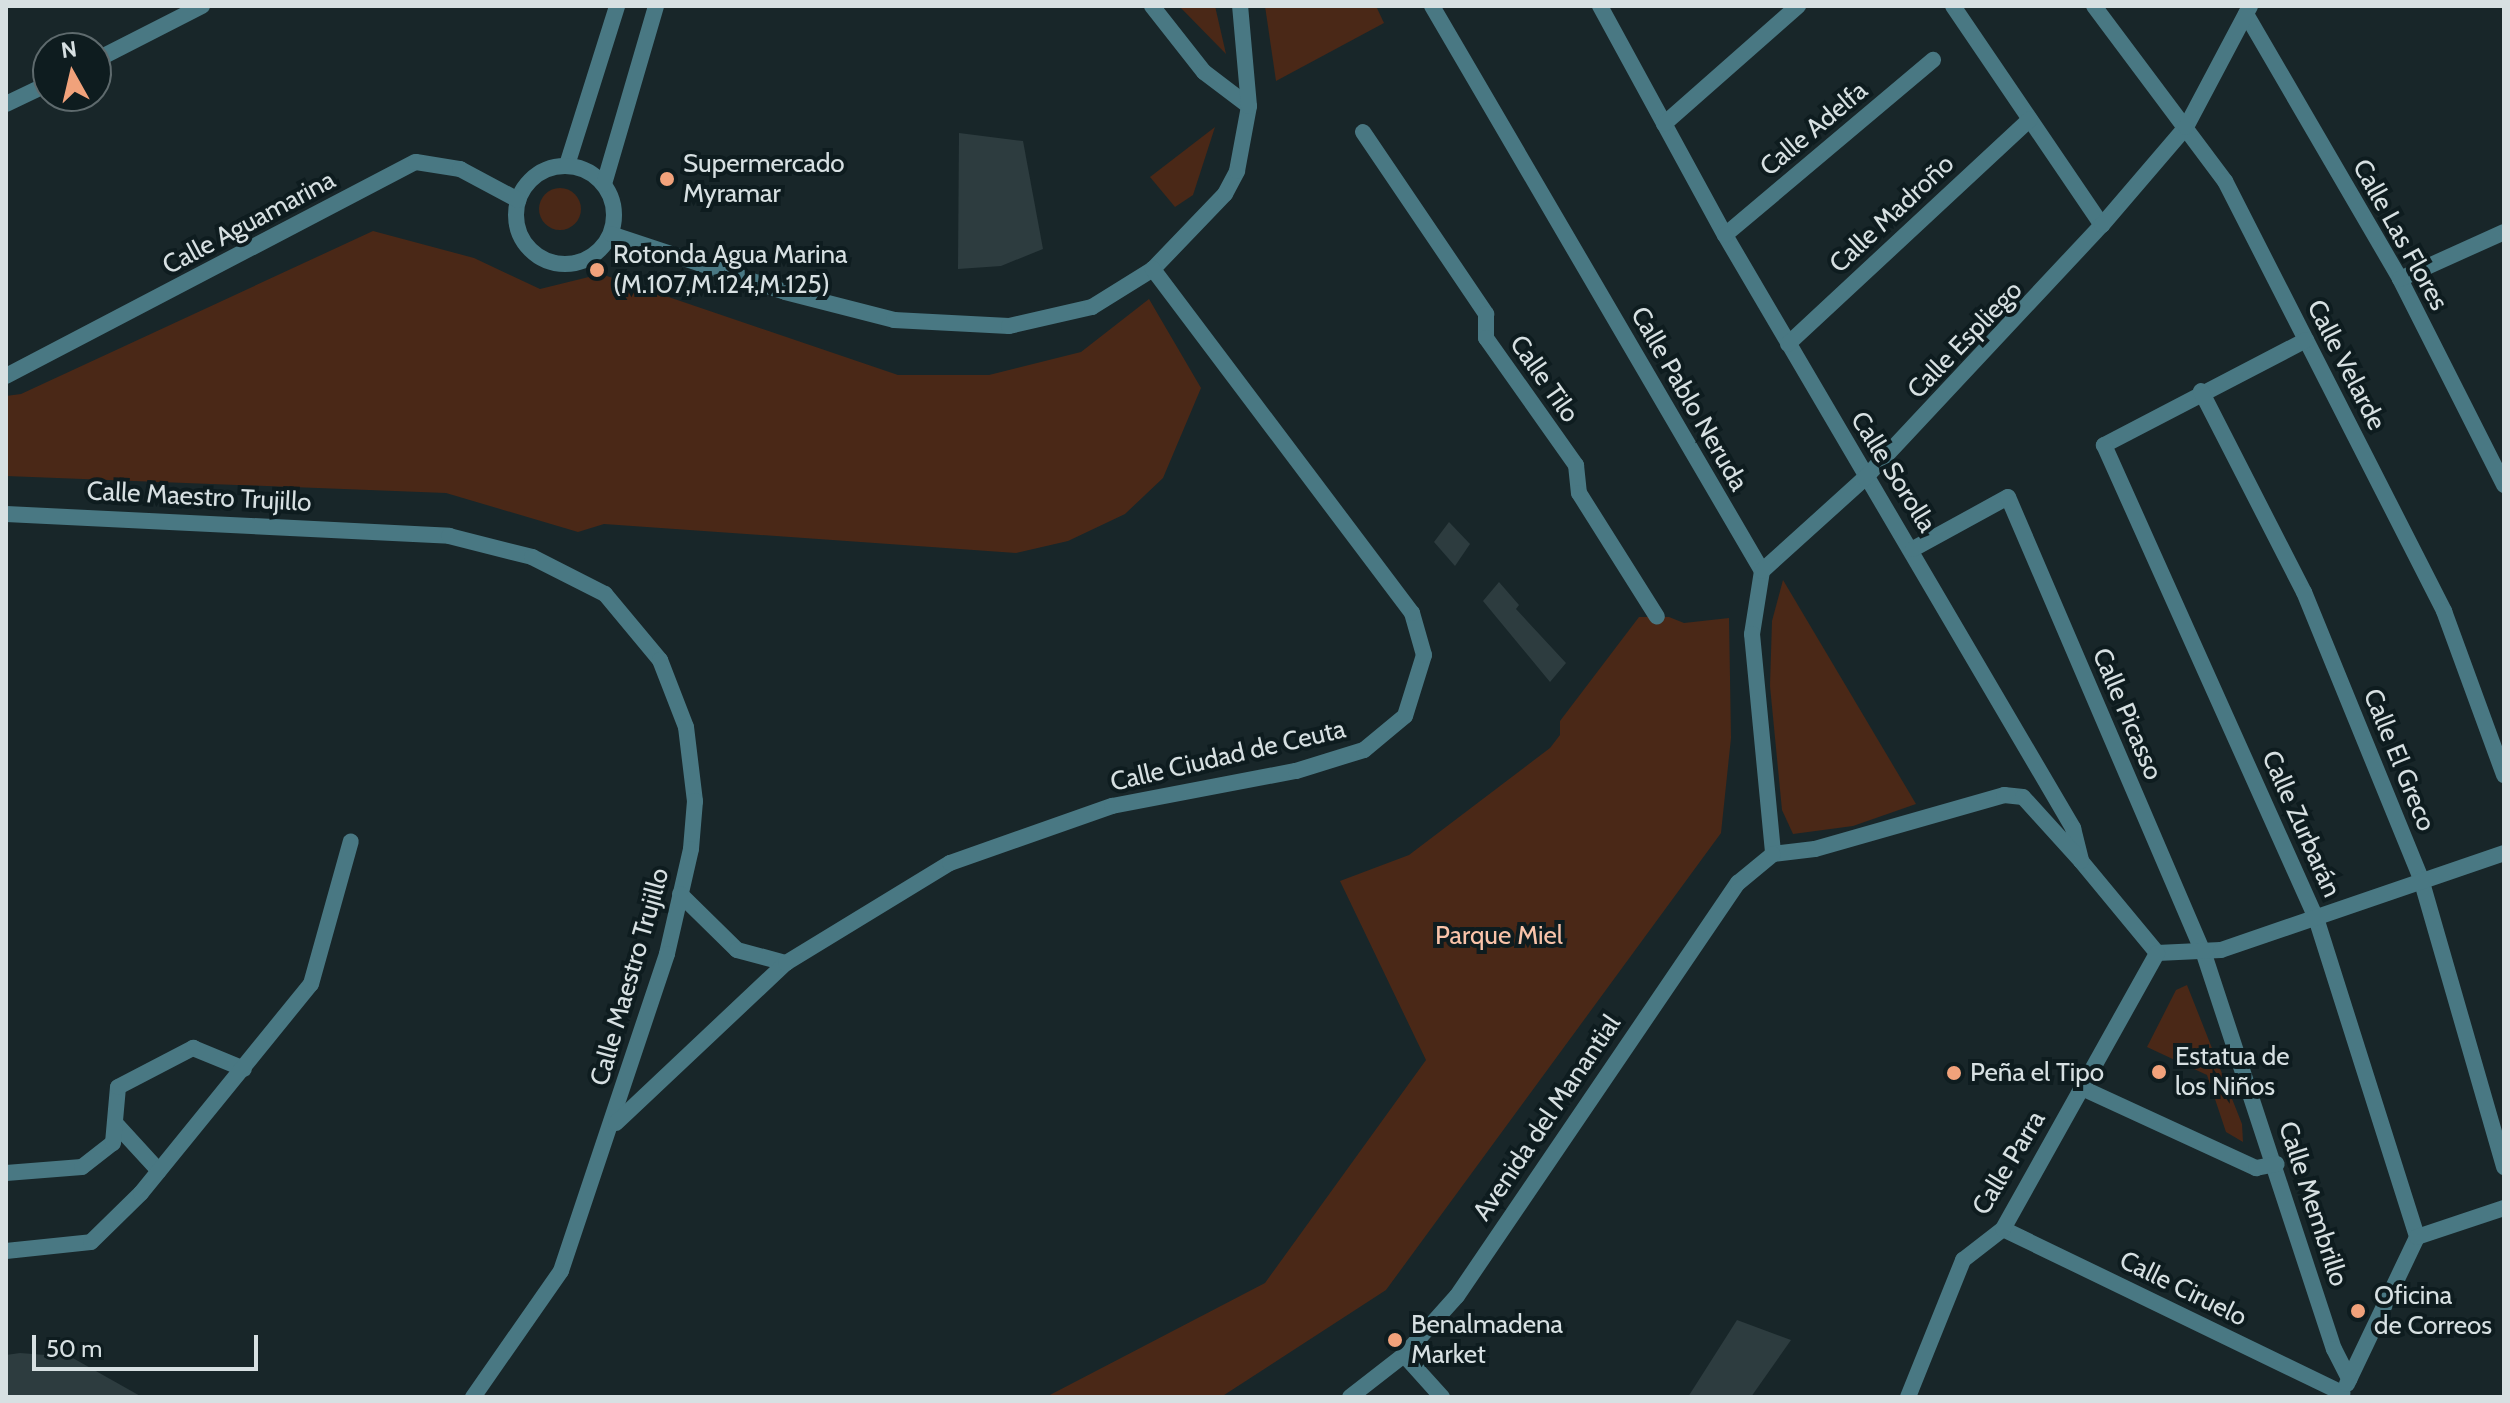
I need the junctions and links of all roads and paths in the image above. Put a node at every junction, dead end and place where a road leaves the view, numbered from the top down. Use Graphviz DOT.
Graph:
graph roads {
  1 [pos="202,6"];
  2 [pos="617,6"];
  3 [pos="656,6"];
  4 [pos="1152,6"];
  5 [pos="1240,6"];
  6 [pos="1432,6"];
  7 [pos="1600,6"];
  8 [pos="1798,6"];
  9 [pos="1953,6"];
  10 [pos="2094,6"];
  11 [pos="2248,10"];
  12 [pos="112,52"];
  13 [pos="1933,60"];
  14 [pos="32,92"];
  15 [pos="6,104"];
  16 [pos="1249,106"];
  17 [pos="2030,119"];
  18 [pos="1664,124"];
  19 [pos="2186,127"];
  20 [pos="1363,132"];
  21 [pos="567,165"];
  22 [pos="604,184"];
  23 [pos="518,200"];
  24 [pos="2102,225"];
  25 [pos="2504,232"];
  26 [pos="611,234"];
  27 [pos="1725,235"];
  28 [pos="1153,269"];
  29 [pos="2400,279"];
  30 [pos="2306,340"];
  31 [pos="1788,344"];
  32 [pos="6,376"];
  33 [pos="2201,391"];
  34 [pos="1865,478"];
  35 [pos="2504,485"];
  36 [pos="6,514"];
  37 [pos="1913,549"];
  38 [pos="1762,571"];
  39 [pos="1657,617"];
  40 [pos="2504,775"];
  41 [pos="351,841"];
  42 [pos="2504,853"];
  43 [pos="1773,854"];
  44 [pos="2081,861"];
  45 [pos="2421,879"];
  46 [pos="680,894"];
  47 [pos="2316,918"];
  48 [pos="2203,951"];
  49 [pos="2157,953"];
  50 [pos="786,963"];
  51 [pos="244,1069"];
  52 [pos="2082,1088"];
  53 [pos="115,1123"];
  54 [pos="612,1127"];
  55 [pos="2277,1164"];
  56 [pos="2504,1167"];
  57 [pos="159,1171"];
  58 [pos="6,1173"];
  59 [pos="2504,1208"];
  60 [pos="2003,1229"];
  61 [pos="2417,1237"];
  62 [pos="6,1251"];
  63 [pos="1404,1355"];
  64 [pos="2344,1389"];
  65 [pos="473,1397"];
  66 [pos="1350,1397"];
  67 [pos="1442,1397"];
  68 [pos="1909,1397"];
  1 -- 12 [label="street"];
  2 -- 21 [label="street"];
  3 -- 22 [label="street"];
  4 -- 16 [label="street"];
  5 -- 16 [label="street"];
  6 -- 38 [label="street, Calle Pablo Neruda"];
  7 -- 18 [label="street, Calle Sorolla"];
  8 -- 18 [label="street"];
  9 -- 17 [label="street"];
  10 -- 19 [label="street, Calle Velarde"];
  11 -- 19 [label="street, Calle Espliego"];
  11 -- 29 [label="street, Calle Las Flores"];
  13 -- 27 [label="street, Calle Adelfa"];
  14 -- 15 [label="street"];
  16 -- 28 [label="street"];
  17 -- 24 [label="street"];
  17 -- 31 [label="street, Calle Madroño"];
  18 -- 27 [label="street, Calle Sorolla"];
  19 -- 24 [label="street, Calle Espliego"];
  19 -- 30 [label="street, Calle Velarde"];
  20 -- 39 [label="street, Calle Tilo"];
  21 -- 22 [label="street"];
  21 -- 23 [label="street"];
  22 -- 26 [label="street"];
  23 -- 26 [label="street"];
  23 -- 32 [label="street, Calle Aguamarina"];
  24 -- 34 [label="street, Calle Espliego"];
  25 -- 29 [label="street"];
  26 -- 28 [label="street"];
  27 -- 31 [label="street, Calle Sorolla"];
  28 -- 50 [label="street, Calle Ciudad de Ceuta"];
  29 -- 35 [label="street, Calle Las Flores"];
  30 -- 33 [label="street"];
  30 -- 40 [label="street, Calle Velarde"];
  31 -- 34 [label="street, Calle Sorolla"];
  33 -- 45 [label="street, Calle El Greco"];
  33 -- 47 [label="street, Calle Zurbarán"];
  34 -- 37 [label="street, Calle Sorolla"];
  34 -- 38 [label="street, Calle Espliego"];
  36 -- 46 [label="street, Calle Maestro Trujillo"];
  37 -- 44 [label="street, Calle Sorolla"];
  37 -- 48 [label="street, Calle Picasso"];
  38 -- 43 [label="street"];
  41 -- 51 [label="street"];
  42 -- 45 [label="street"];
  43 -- 44 [label="street"];
  43 -- 63 [label="street, Avenida del Manantial"];
  44 -- 49 [label="street, Calle Sorolla"];
  45 -- 47 [label="street"];
  45 -- 56 [label="street, Calle El Greco"];
  46 -- 50 [label="street"];
  46 -- 54 [label="street, Calle Maestro Trujillo"];
  47 -- 48 [label="street"];
  47 -- 61 [label="street, Calle Zurbarán"];
  48 -- 49 [label="street"];
  48 -- 55 [label="street, Calle Membrillo"];
  49 -- 52 [label="street, Calle Parra"];
  50 -- 54 [label="street, Calle Ciudad de Ceuta"];
  51 -- 53 [label="street"];
  51 -- 57 [label="street"];
  52 -- 55 [label="street"];
  52 -- 60 [label="street, Calle Parra"];
  53 -- 57 [label="street"];
  53 -- 58 [label="street"];
  54 -- 65 [label="street, Calle Maestro Trujillo"];
  55 -- 64 [label="street, Calle Membrillo"];
  57 -- 62 [label="street"];
  59 -- 61 [label="street"];
  60 -- 64 [label="street, Calle Ciruelo"];
  60 -- 68 [label="street, Calle Parra"];
  61 -- 64 [label="street"];
  63 -- 66 [label="street, Avenida del Manantial"];
  63 -- 67 [label="street"];
}
